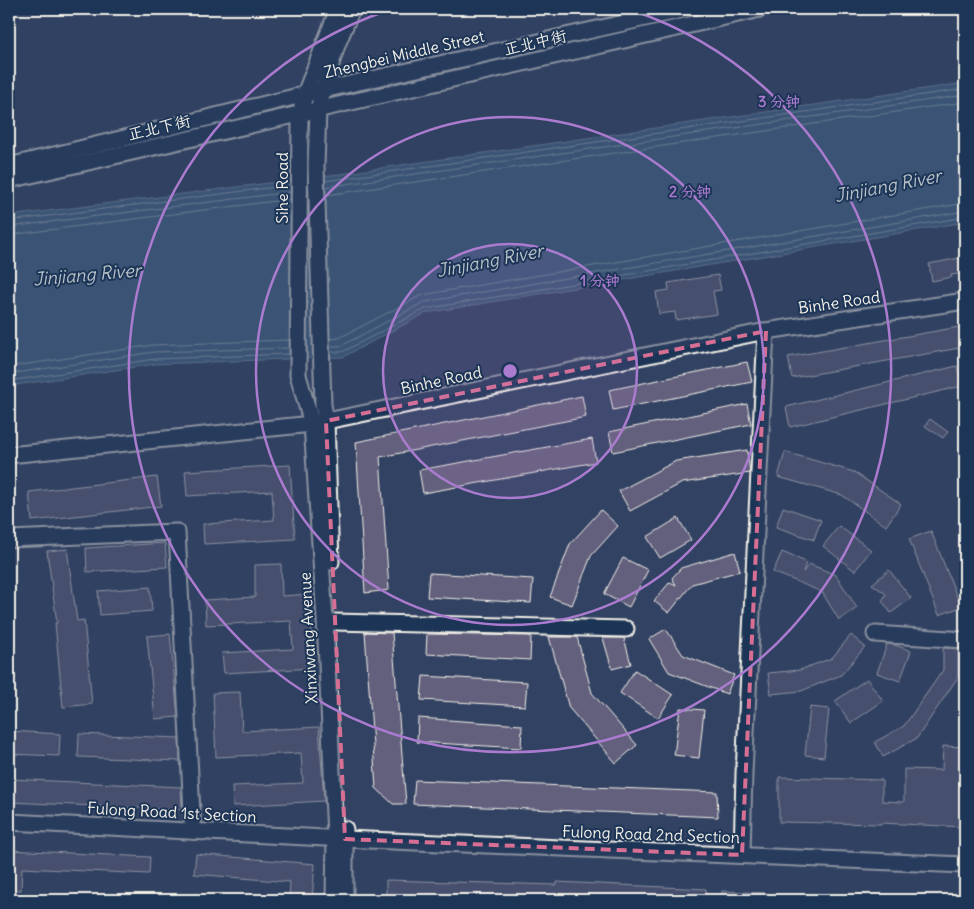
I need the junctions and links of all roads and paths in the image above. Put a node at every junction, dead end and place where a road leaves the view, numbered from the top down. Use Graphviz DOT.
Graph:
graph roads {
  1 [pos="338,9"];
  2 [pos="352,9"];
  3 [pos="687,9"];
  4 [pos="760,9"];
  5 [pos="322,90"];
  6 [pos="305,94"];
  7 [pos="318,110"];
  8 [pos="300,114"];
  9 [pos="9,166"];
  10 [pos="9,180"];
  11 [pos="965,301"];
  12 [pos="766,330"];
  13 [pos="298,375"];
  14 [pos="319,423"];
  15 [pos="9,455"];
  16 [pos="9,539"];
  17 [pos="334,622"];
  18 [pos="626,629"];
  19 [pos="875,634"];
  20 [pos="965,640"];
  21 [pos="9,822"];
  22 [pos="193,831"];
  23 [pos="340,838"];
  24 [pos="742,855"];
  25 [pos="965,865"];
  26 [pos="334,900"];
  27 [pos="345,900"];
  1 -- 6 [label="street, Sihe Road"];
  2 -- 5 [label="street"];
  3 -- 5 [label="street, Zhengbei Middle Street"];
  4 -- 7 [label="street, 正北中街"];
  5 -- 6 [label="street, Zhengbei Middle Street"];
  5 -- 7 [label="street"];
  6 -- 8 [label="street, Sihe Road"];
  6 -- 9 [label="street, Zhengbei Middle Street"];
  7 -- 8 [label="street, 正北下街"];
  7 -- 14 [label="street"];
  8 -- 10 [label="street, 正北下街"];
  8 -- 13 [label="street, Sihe Road"];
  11 -- 12 [label="street, Binhe Road"];
  12 -- 14 [label="street, Binhe Road"];
  12 -- 24 [label="street"];
  13 -- 14 [label="street, Xinxiwang Avenue"];
  14 -- 15 [label="street, Binhe Road"];
  14 -- 17 [label="street"];
  14 -- 23 [label="street, Xinxiwang Avenue"];
  16 -- 22 [label="street"];
  17 -- 18 [label="street"];
  17 -- 23 [label="street"];
  19 -- 20 [label="street"];
  21 -- 22 [label="street, Fulong Road 1st Section"];
  22 -- 23 [label="street, Fulong Road 1st Section"];
  23 -- 24 [label="street, Fulong Road 2nd Section"];
  23 -- 26 [label="street, Xinxiwang Avenue"];
  23 -- 27 [label="street"];
  24 -- 25 [label="street, Fulong Road 2nd Section"];
}
